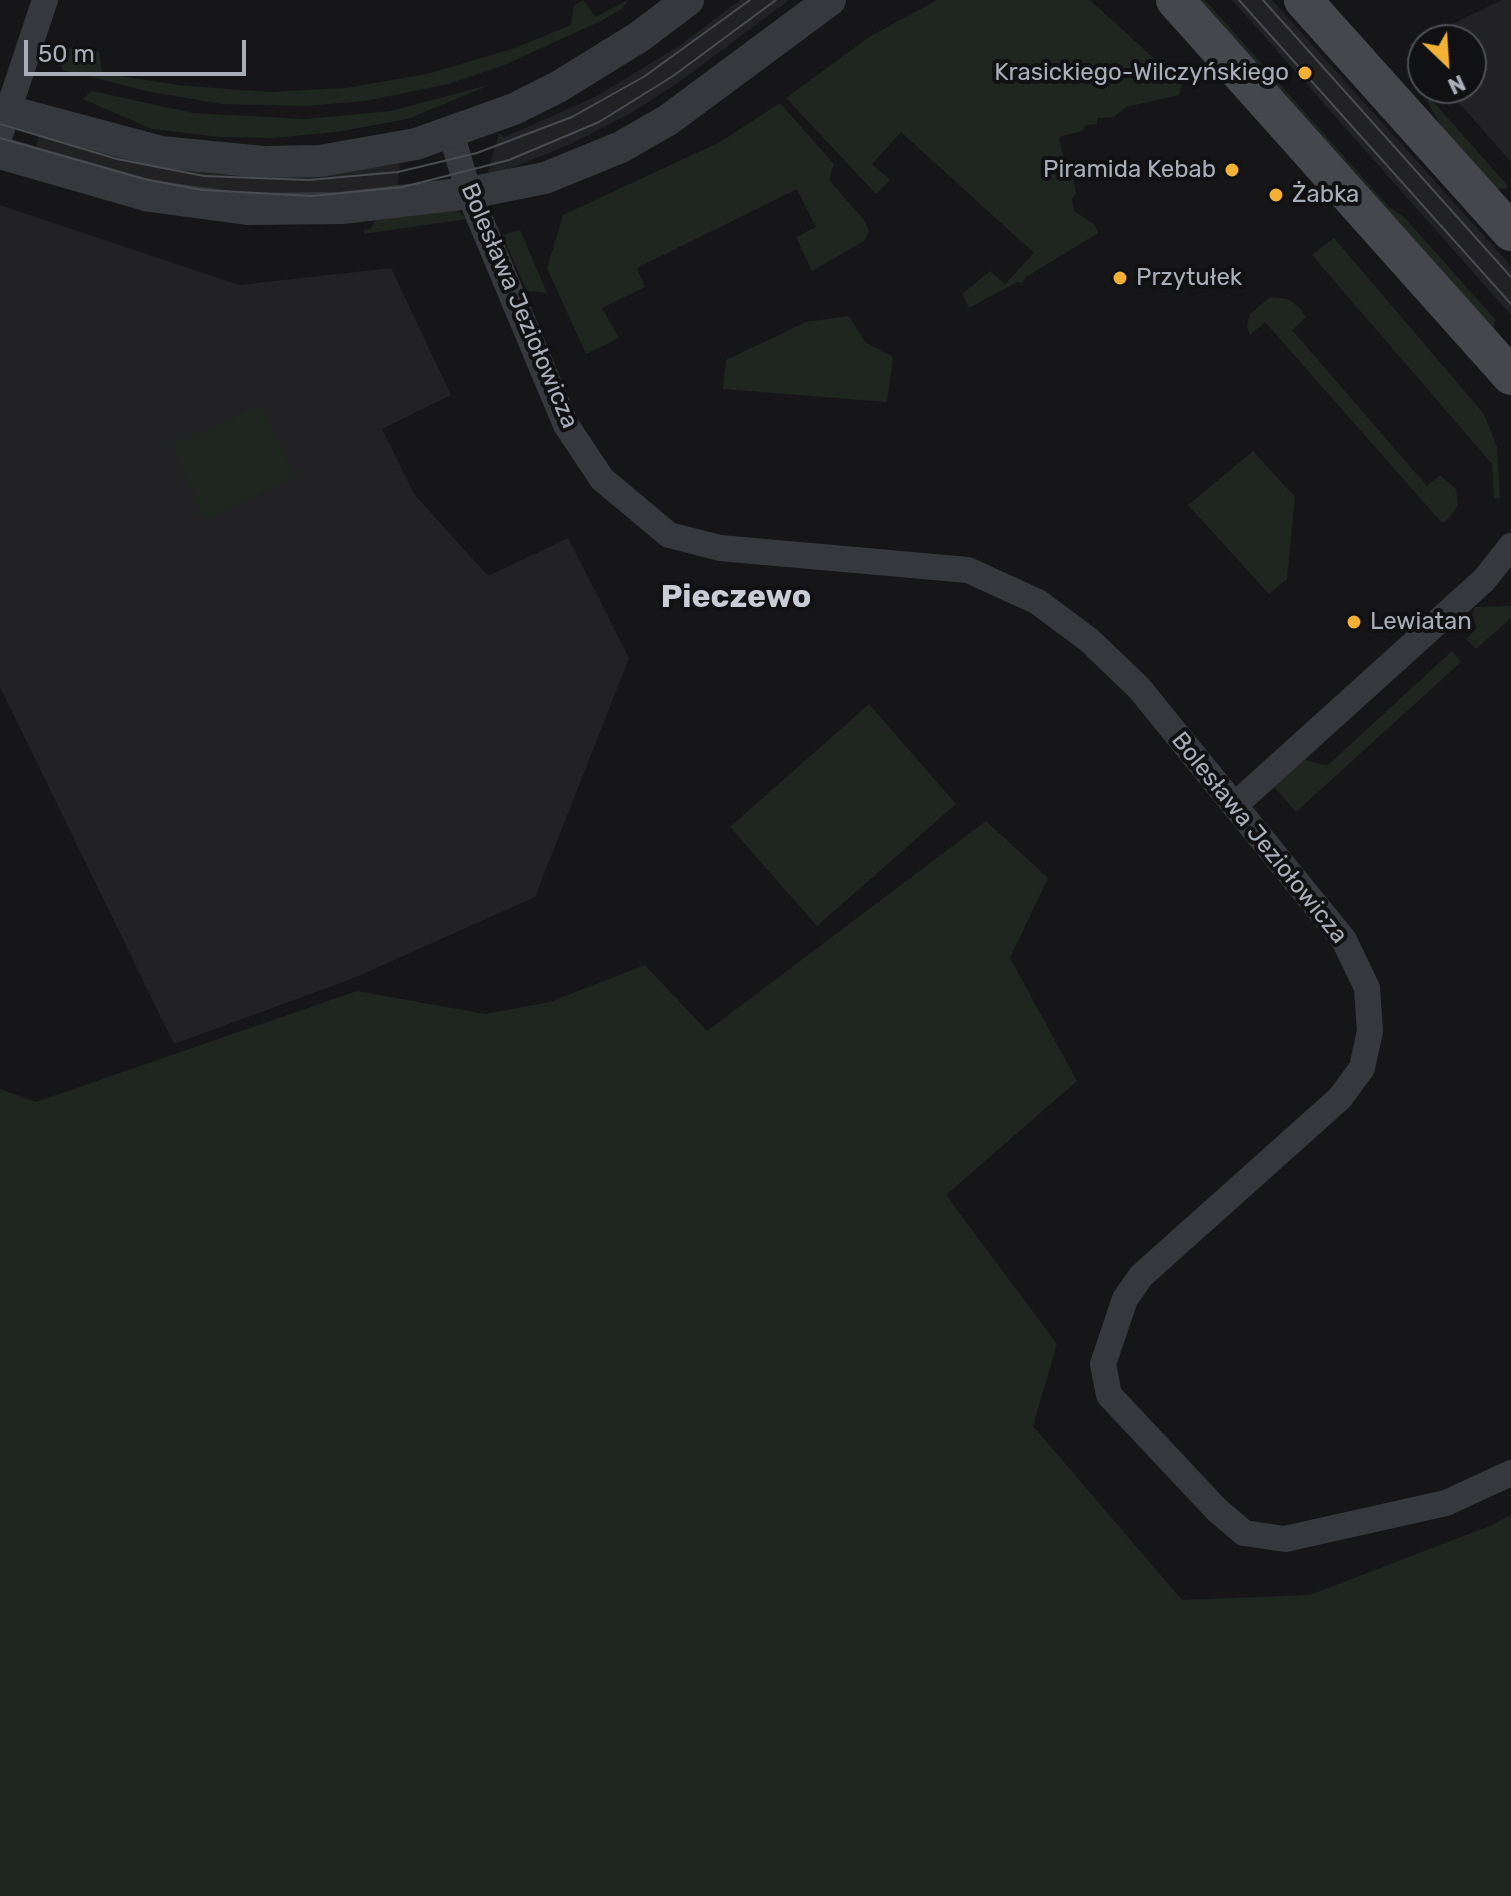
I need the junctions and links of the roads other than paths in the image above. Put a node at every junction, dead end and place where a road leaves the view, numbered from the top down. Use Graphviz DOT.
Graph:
graph roads {
  1 [pos="45,0"];
  2 [pos="688,0"];
  3 [pos="830,0"];
  4 [pos="1175,0"];
  5 [pos="1309,4"];
  6 [pos="3,118"];
  7 [pos="451,133"];
  8 [pos="0,153"];
  9 [pos="469,193"];
  10 [pos="1511,232"];
  11 [pos="1511,376"];
  12 [pos="1511,546"];
  13 [pos="1511,565"];
  14 [pos="1484,580"];
  15 [pos="1235,805"];
  16 [pos="1511,1473"];
  1 -- 6 [label="street"];
  2 -- 7 [label="street"];
  3 -- 9 [label="street"];
  4 -- 11 [label="main road"];
  5 -- 10 [label="main road"];
  6 -- 7 [label="street"];
  7 -- 9 [label="street, Bolesława Jeziołowicza"];
  8 -- 9 [label="street"];
  9 -- 15 [label="street, Bolesława Jeziołowicza"];
  12 -- 14 [label="street"];
  13 -- 14 [label="street"];
  14 -- 15 [label="street"];
  15 -- 16 [label="street, Bolesława Jeziołowicza"];
}
